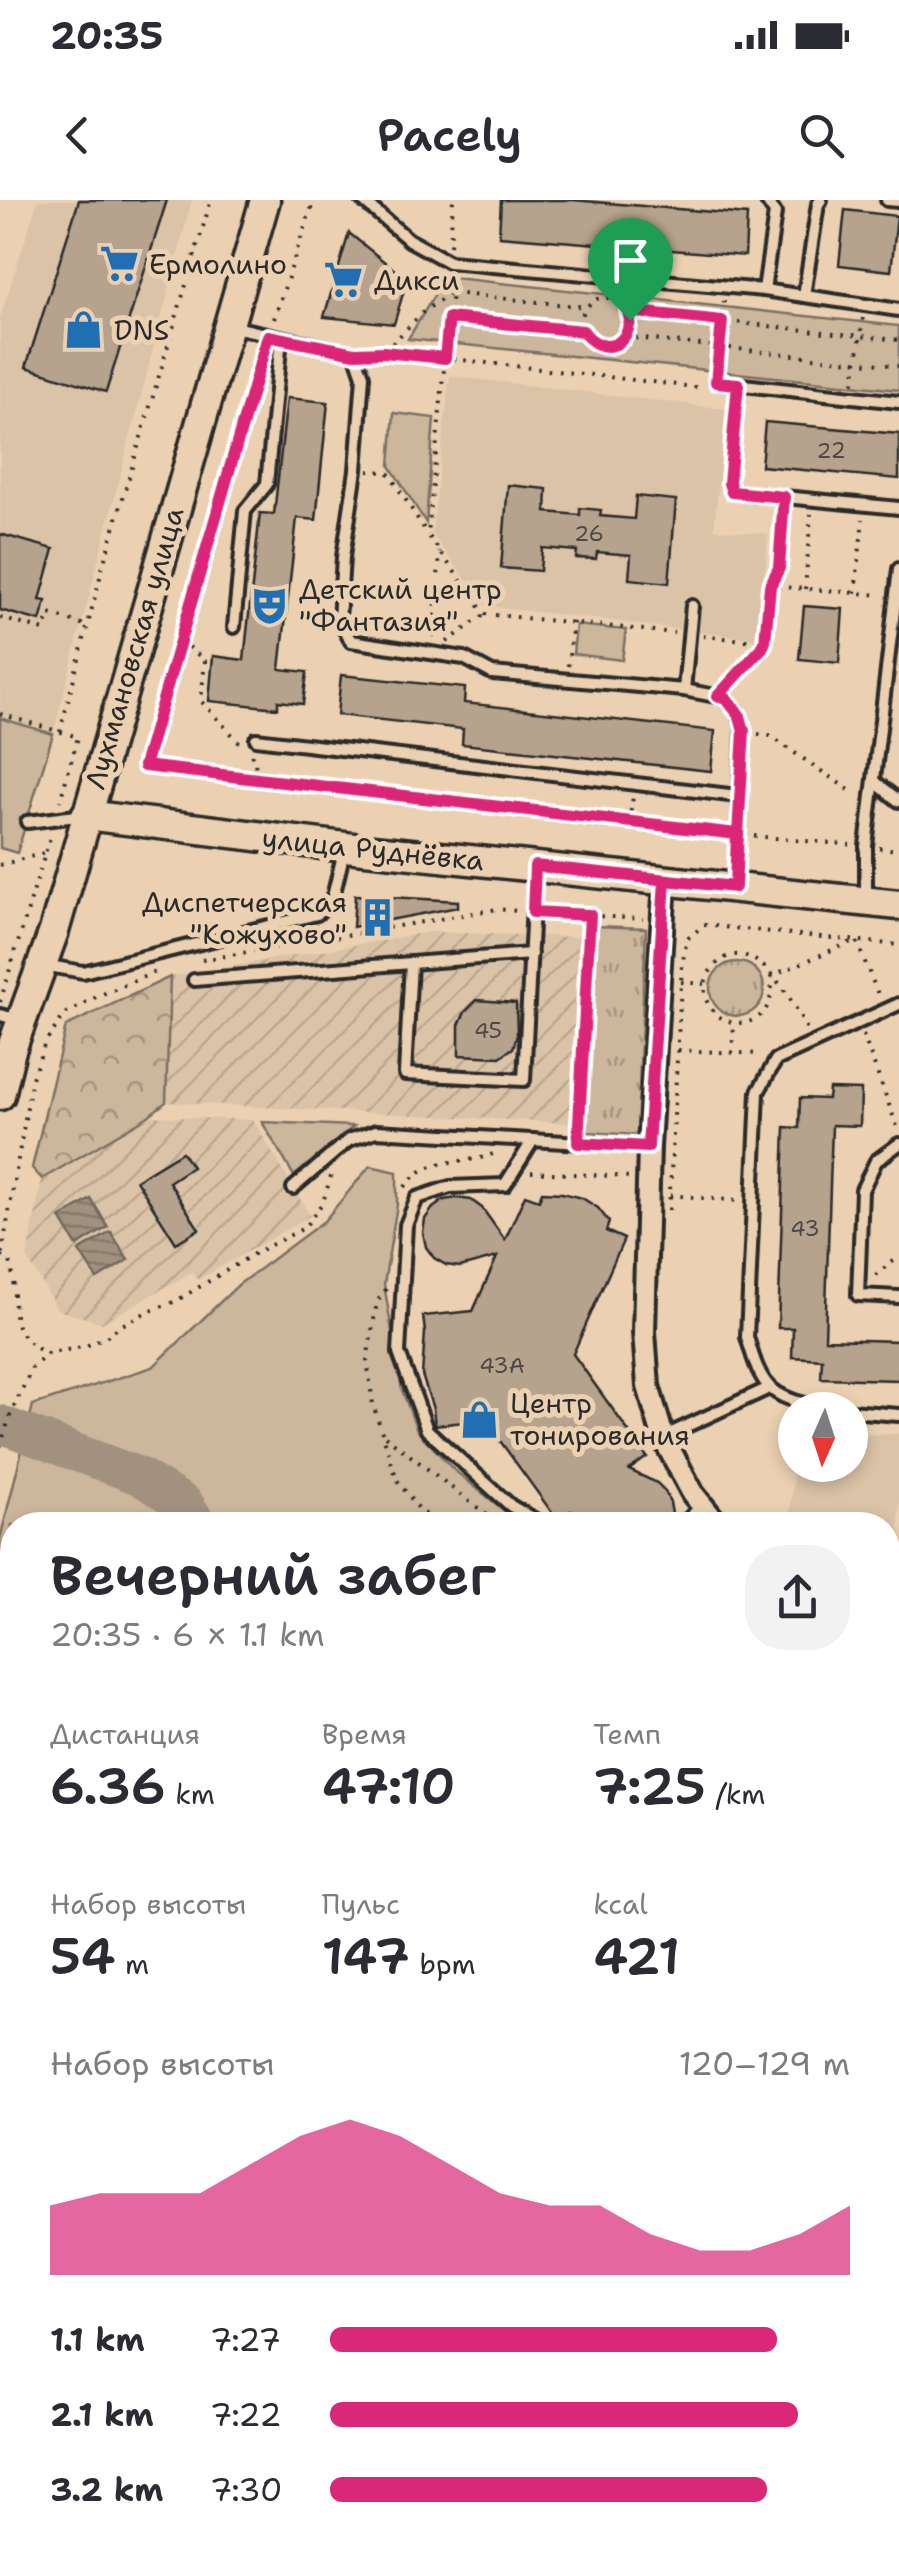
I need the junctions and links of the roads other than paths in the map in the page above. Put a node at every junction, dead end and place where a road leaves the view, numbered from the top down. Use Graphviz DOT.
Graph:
graph roads {
  1 [pos="265,200"];
  2 [pos="362,200"];
  3 [pos="766,200"];
  4 [pos="822,200"];
  5 [pos="886,200"];
  6 [pos="899,201"];
  7 [pos="764,290"];
  8 [pos="804,296"];
  9 [pos="899,310"];
  10 [pos="228,326"];
  11 [pos="281,338"];
  12 [pos="716,382"];
  13 [pos="899,402"];
  14 [pos="732,492"];
  15 [pos="899,508"];
  16 [pos="899,569"];
  17 [pos="692,606"];
  18 [pos="234,628"];
  19 [pos="684,690"];
  20 [pos="256,739"];
  21 [pos="874,780"];
  22 [pos="738,796"];
  23 [pos="899,801"];
  24 [pos="86,815"];
  25 [pos="27,822"];
  26 [pos="345,847"];
  27 [pos="535,866"];
  28 [pos="665,880"];
  29 [pos="735,887"];
  30 [pos="866,902"];
  31 [pos="899,906"];
  32 [pos="531,954"];
  33 [pos="411,963"];
  34 [pos="42,964"];
  35 [pos="194,980"];
  36 [pos="899,1004"];
  37 [pos="7,1012"];
  38 [pos="0,1094"];
  39 [pos="533,1140"];
  40 [pos="899,1144"];
  41 [pos="648,1147"];
  42 [pos="294,1188"];
  43 [pos="899,1297"];
  44 [pos="769,1388"];
  45 [pos="779,1392"];
  46 [pos="868,1412"];
  47 [pos="899,1415"];
  48 [pos="663,1437"];
  49 [pos="702,1505"];
  50 [pos="521,1512"];
  51 [pos="695,1512"];
  52 [pos="708,1512"];
  1 -- 10 [label="street, Лухмановская улица"];
  2 -- 7 [label="lane"];
  3 -- 7 [label="lane"];
  4 -- 8 [label="lane"];
  5 -- 6 [label="lane"];
  7 -- 8 [label="lane"];
  8 -- 9 [label="lane"];
  10 -- 11 [label="lane"];
  10 -- 24 [label="street, Лухмановская улица"];
  11 -- 18 [label="lane"];
  11 -- 19 [label="lane"];
  12 -- 13 [label="lane"];
  14 -- 15 [label="lane"];
  16 -- 21 [label="lane"];
  17 -- 19 [label="lane"];
  19 -- 22 [label="lane"];
  20 -- 22 [label="lane"];
  21 -- 23 [label="lane"];
  21 -- 30 [label="lane"];
  22 -- 29 [label="lane"];
  24 -- 25 [label="lane"];
  24 -- 26 [label="street, улица Руднёвка"];
  24 -- 34 [label="street, Лухмановская улица"];
  26 -- 27 [label="street, улица Руднёвка"];
  26 -- 34 [label="lane"];
  27 -- 28 [label="street, улица Руднёвка"];
  27 -- 32 [label="lane"];
  28 -- 29 [label="street, улица Руднёвка"];
  28 -- 41 [label="street"];
  29 -- 30 [label="street, улица Руднёвка"];
  30 -- 31 [label="street, улица Руднёвка"];
  32 -- 33 [label="lane"];
  32 -- 33 [label="lane"];
  33 -- 35 [label="lane"];
  34 -- 37 [label="street, Лухмановская улица"];
  36 -- 44 [label="lane"];
  37 -- 38 [label="street, Лухмановская улица"];
  39 -- 41 [label="lane"];
  39 -- 42 [label="lane"];
  39 -- 50 [label="lane"];
  40 -- 43 [label="lane"];
  41 -- 48 [label="street"];
  44 -- 45 [label="lane"];
  44 -- 48 [label="lane"];
  46 -- 47 [label="lane"];
  48 -- 49 [label="street"];
  49 -- 51 [label="lane"];
  49 -- 52 [label="street"];
}
